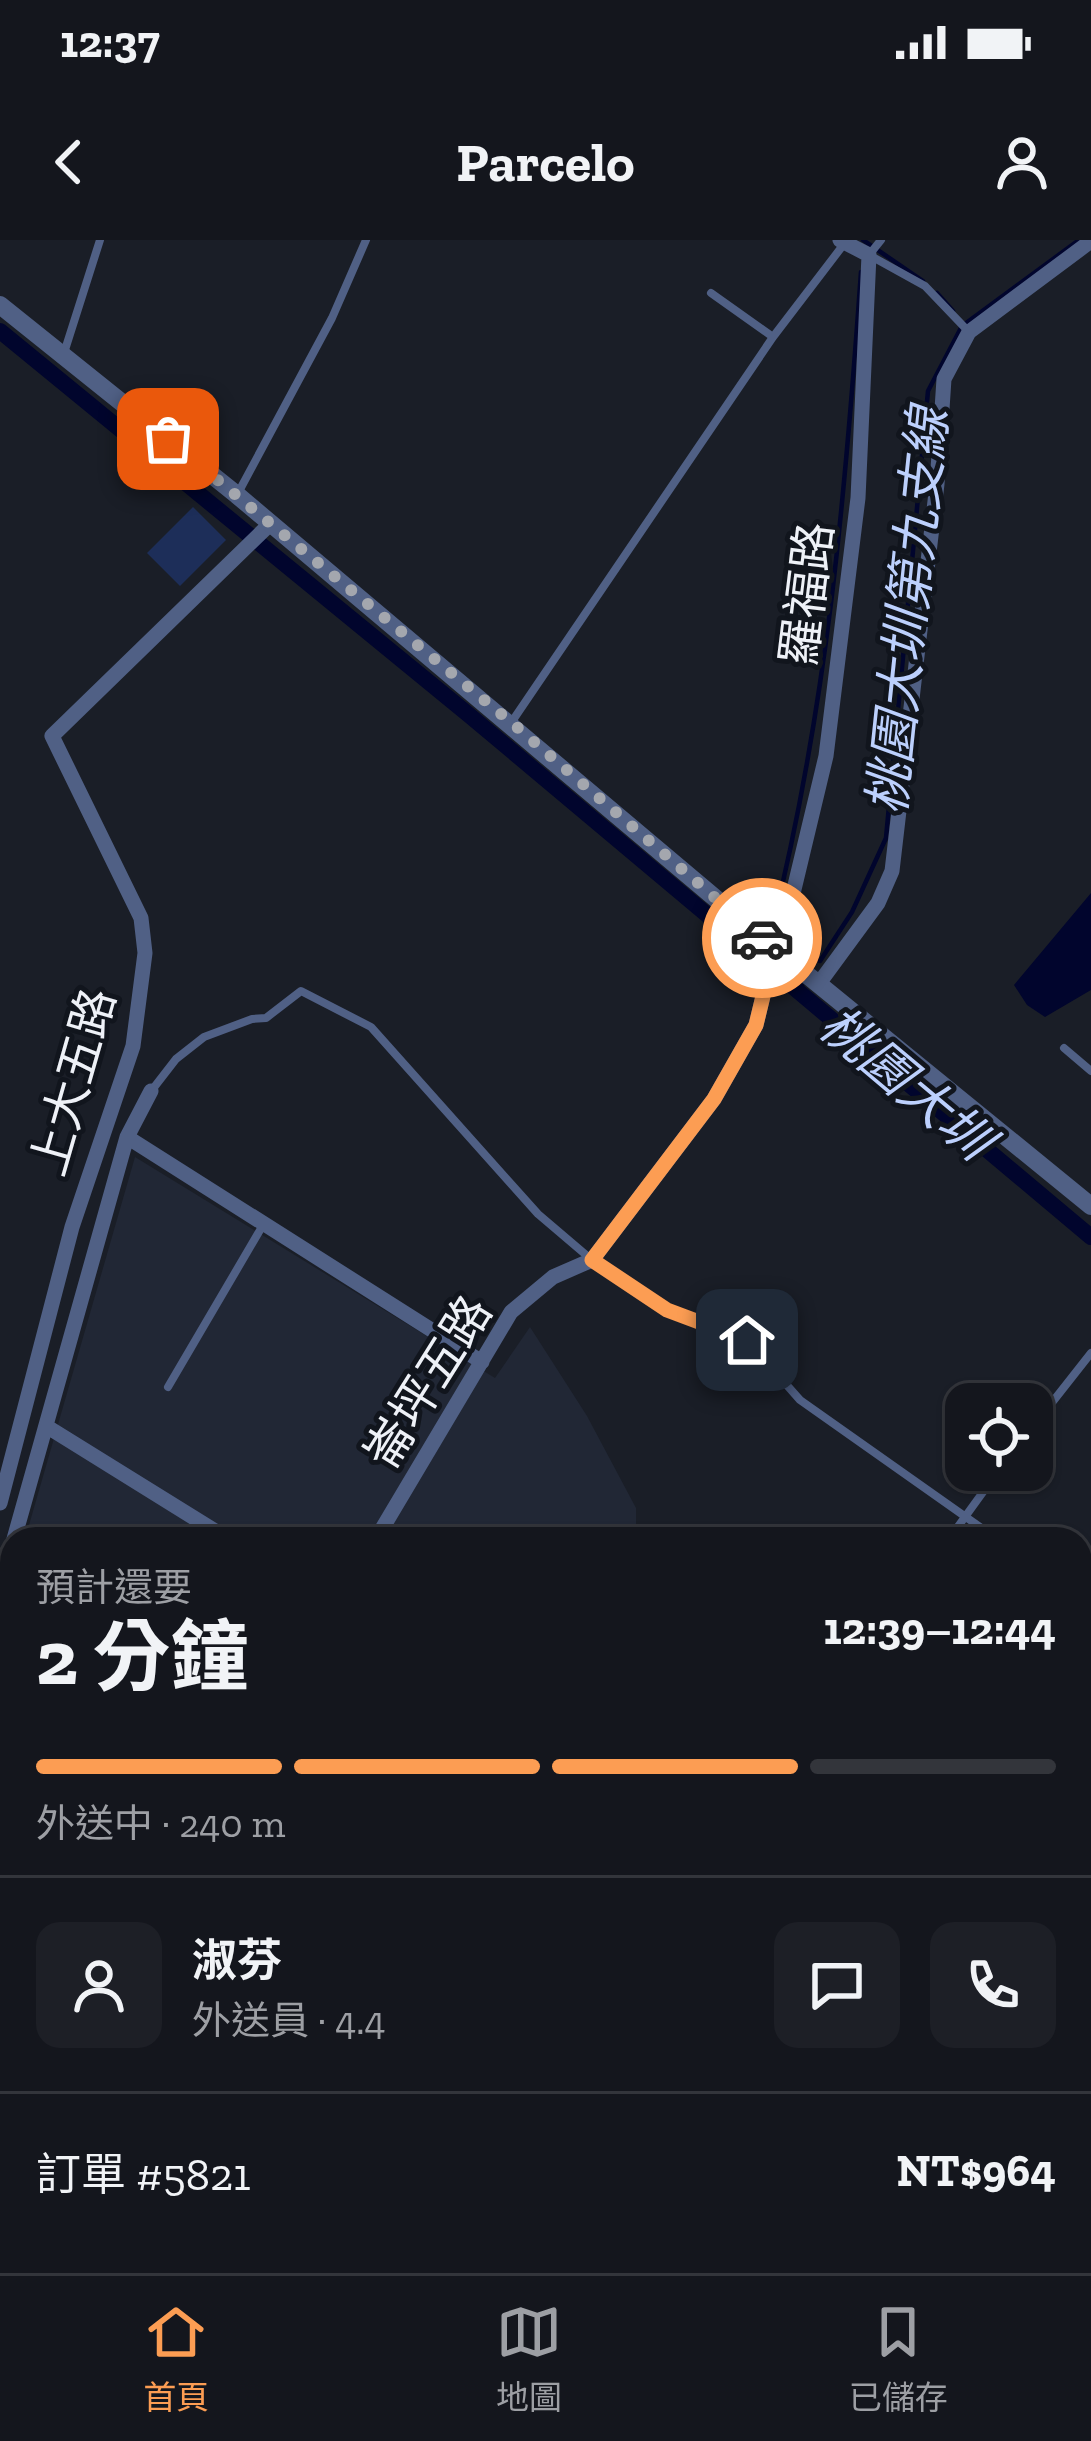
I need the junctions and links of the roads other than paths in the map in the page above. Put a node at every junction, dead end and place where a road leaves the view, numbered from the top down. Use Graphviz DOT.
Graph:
graph roads {
  1 [pos="100,240"];
  2 [pos="366,240"];
  3 [pos="881,240"];
  4 [pos="1091,241"];
  5 [pos="842,242"];
  6 [pos="869,256"];
  7 [pos="712,292"];
  8 [pos="0,305"];
  9 [pos="969,332"];
  10 [pos="773,337"];
  11 [pos="64,354"];
  12 [pos="237,496"];
  13 [pos="267,527"];
  14 [pos="511,722"];
  15 [pos="779,960"];
  16 [pos="820,982"];
  17 [pos="764,992"];
  18 [pos="1064,1048"];
  19 [pos="1091,1071"];
  20 [pos="152,1091"];
  21 [pos="127,1137"];
  22 [pos="1091,1206"];
  23 [pos="264,1224"];
  24 [pos="592,1260"];
  25 [pos="1091,1353"];
  26 [pos="482,1362"];
  27 [pos="168,1387"];
  28 [pos="1053,1402"];
  29 [pos="46,1426"];
  30 [pos="983,1491"];
  31 [pos="0,1503"];
  32 [pos="963,1517"];
  33 [pos="17,1527"];
  34 [pos="209,1527"];
  35 [pos="383,1527"];
  36 [pos="957,1527"];
  37 [pos="979,1527"];
  1 -- 11 [label="lane"];
  2 -- 12 [label="lane"];
  3 -- 6 [label="lane"];
  4 -- 9 [label="street"];
  5 -- 6 [label="street"];
  5 -- 10 [label="lane"];
  6 -- 9 [label="lane"];
  6 -- 15 [label="street, 羅福路"];
  7 -- 10 [label="lane"];
  8 -- 11 [label="street"];
  9 -- 16 [label="street"];
  10 -- 14 [label="lane"];
  11 -- 12 [label="street"];
  12 -- 13 [label="street"];
  13 -- 14 [label="street"];
  13 -- 31 [label="street, 上大五路"];
  14 -- 15 [label="street"];
  15 -- 16 [label="street"];
  15 -- 17 [label="street, 羅福路"];
  16 -- 22 [label="street"];
  17 -- 24 [label="street, 崙坪五路"];
  18 -- 19 [label="lane"];
  20 -- 21 [label="street"];
  20 -- 24 [label="lane"];
  21 -- 23 [label="street"];
  21 -- 29 [label="street"];
  23 -- 26 [label="street"];
  23 -- 27 [label="lane"];
  24 -- 26 [label="street, 崙坪五路"];
  24 -- 32 [label="lane"];
  25 -- 28 [label="lane"];
  26 -- 35 [label="street, 崙坪五路"];
  29 -- 33 [label="street"];
  29 -- 34 [label="street"];
  30 -- 32 [label="lane"];
  32 -- 36 [label="lane"];
  32 -- 37 [label="lane"];
}
